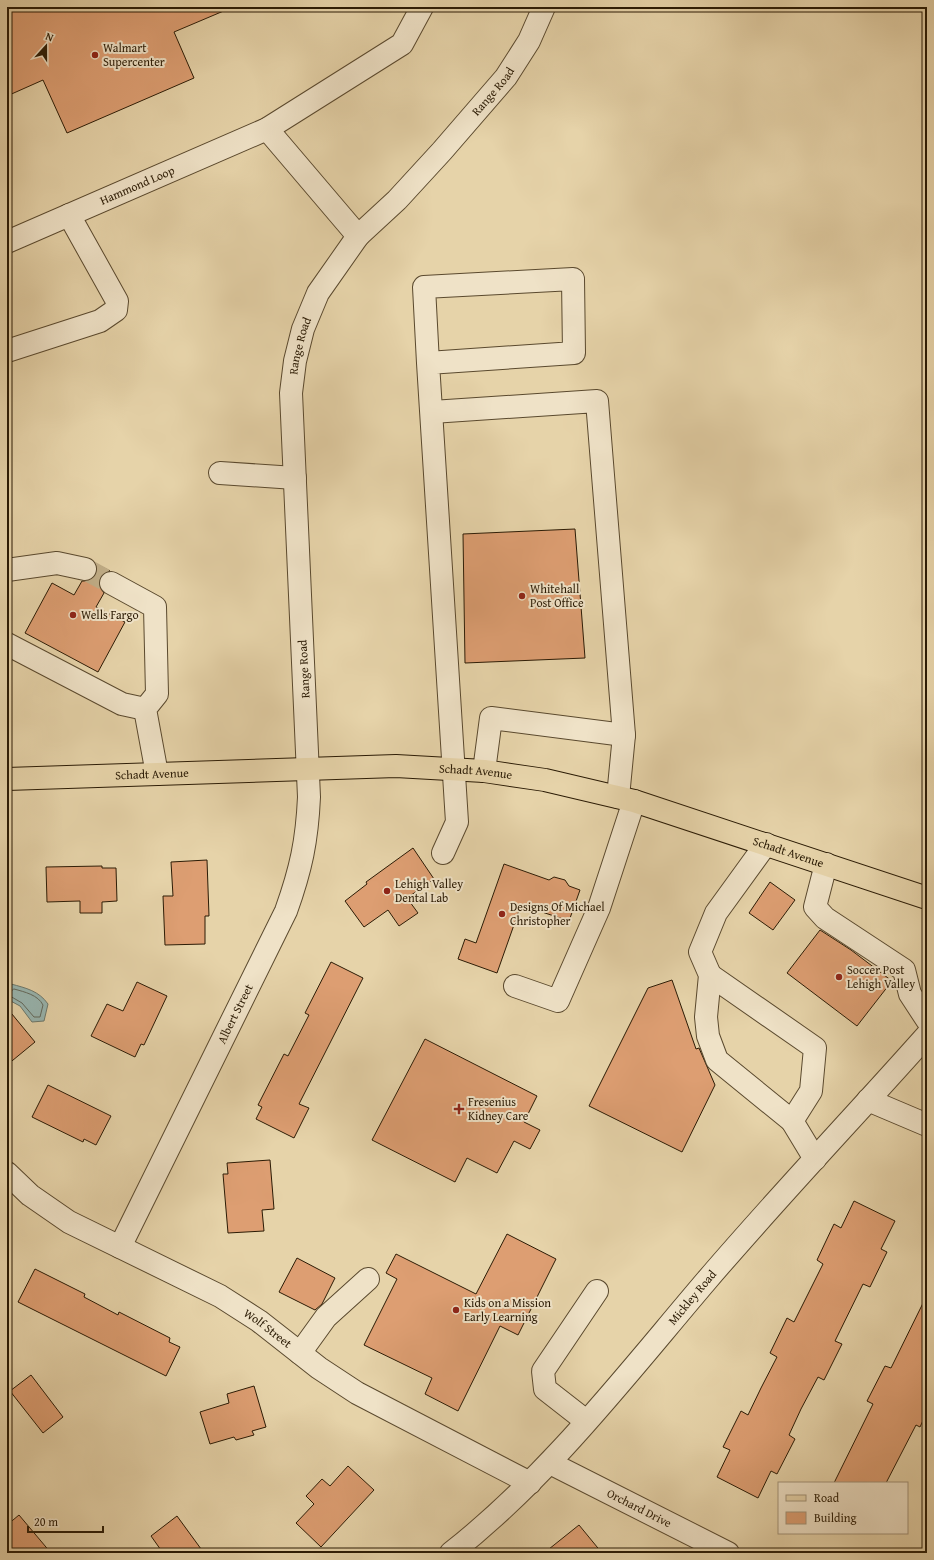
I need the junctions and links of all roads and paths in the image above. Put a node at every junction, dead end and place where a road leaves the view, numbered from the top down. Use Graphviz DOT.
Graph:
graph roads {
  1 [pos="422,7"];
  2 [pos="544,7"];
  3 [pos="267,129"];
  4 [pos="68,215"];
  5 [pos="358,236"];
  6 [pos="7,242"];
  7 [pos="7,351"];
  8 [pos="428,363"];
  9 [pos="432,412"];
  10 [pos="220,473"];
  11 [pos="295,478"];
  12 [pos="85,569"];
  13 [pos="7,570"];
  14 [pos="111,582"];
  15 [pos="7,644"];
  16 [pos="145,709"];
  17 [pos="624,735"];
  18 [pos="308,768"];
  19 [pos="453,769"];
  20 [pos="484,771"];
  21 [pos="157,774"];
  22 [pos="7,779"];
  23 [pos="626,799"];
  24 [pos="766,844"];
  25 [pos="443,853"];
  26 [pos="826,864"];
  27 [pos="927,898"];
  28 [pos="710,975"];
  29 [pos="514,986"];
  30 [pos="927,1020"];
  31 [pos="927,1035"];
  32 [pos="868,1100"];
  33 [pos="792,1121"];
  34 [pos="927,1125"];
  35 [pos="816,1159"];
  36 [pos="7,1173"];
  37 [pos="120,1247"];
  38 [pos="368,1279"];
  39 [pos="597,1291"];
  40 [pos="300,1353"];
  41 [pos="586,1421"];
  42 [pos="550,1463"];
  43 [pos="530,1483"];
  44 [pos="450,1553"];
  45 [pos="728,1553"];
  1 -- 3 [label="street, Hammond Loop"];
  2 -- 5 [label="street, Range Road"];
  3 -- 4 [label="street, Hammond Loop"];
  3 -- 5 [label="street"];
  4 -- 6 [label="street, Hammond Loop"];
  4 -- 7 [label="street"];
  5 -- 11 [label="street, Range Road"];
  8 -- 8 [label="street"];
  8 -- 9 [label="street"];
  9 -- 17 [label="street"];
  9 -- 19 [label="street"];
  10 -- 11 [label="street"];
  11 -- 18 [label="street, Range Road"];
  12 -- 13 [label="street"];
  14 -- 16 [label="street"];
  15 -- 16 [label="street"];
  16 -- 21 [label="street"];
  17 -- 20 [label="street"];
  17 -- 23 [label="street"];
  18 -- 19 [label="main road, Schadt Avenue"];
  18 -- 21 [label="main road, Schadt Avenue"];
  18 -- 37 [label="street, Albert Street"];
  19 -- 20 [label="main road, Schadt Avenue"];
  19 -- 25 [label="street"];
  20 -- 23 [label="main road, Schadt Avenue"];
  21 -- 22 [label="main road, Schadt Avenue"];
  23 -- 24 [label="main road, Schadt Avenue"];
  23 -- 29 [label="street"];
  24 -- 26 [label="main road, Schadt Avenue"];
  24 -- 28 [label="street"];
  26 -- 27 [label="main road, Schadt Avenue"];
  26 -- 30 [label="street"];
  28 -- 33 [label="street"];
  28 -- 33 [label="street"];
  31 -- 32 [label="street, Mickley Road"];
  32 -- 34 [label="street"];
  32 -- 35 [label="street, Mickley Road"];
  33 -- 35 [label="street"];
  35 -- 41 [label="street, Mickley Road"];
  36 -- 37 [label="street, Wolf Street"];
  37 -- 40 [label="street, Wolf Street"];
  38 -- 40 [label="street"];
  39 -- 41 [label="street"];
  40 -- 43 [label="street, Wolf Street"];
  41 -- 42 [label="street, Mickley Road"];
  42 -- 43 [label="street, Mickley Road"];
  42 -- 45 [label="street, Orchard Drive"];
  43 -- 44 [label="street, Mickley Road"];
}
